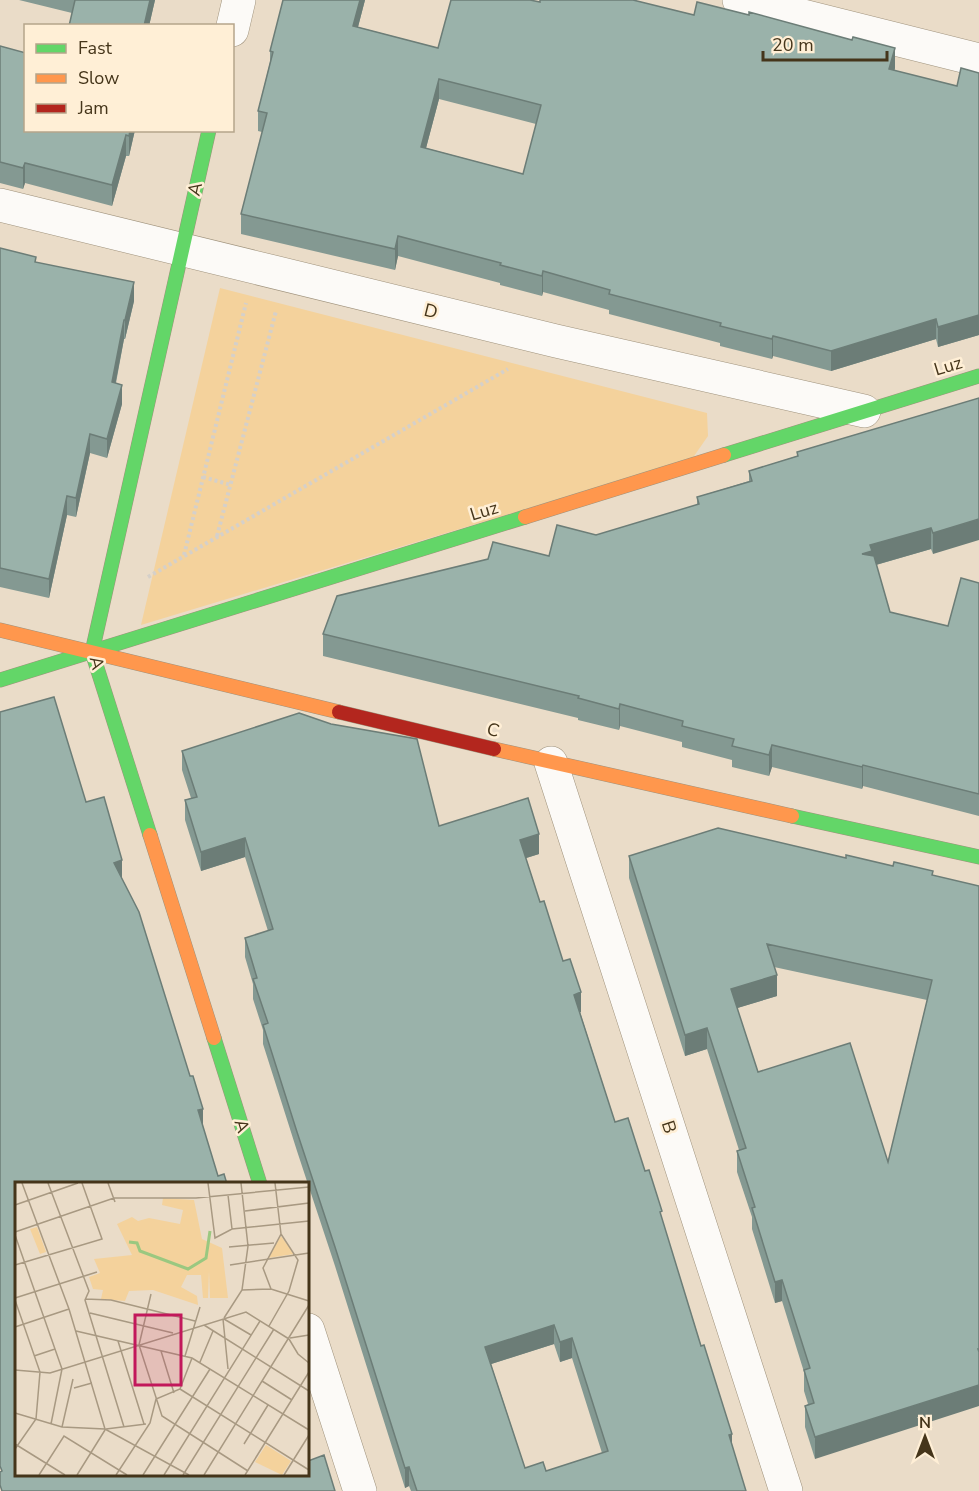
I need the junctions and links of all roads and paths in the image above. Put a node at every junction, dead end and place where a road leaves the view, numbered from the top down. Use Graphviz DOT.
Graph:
graph roads {
  1 [pos="240,0"];
  2 [pos="739,0"];
  3 [pos="234,24"];
  4 [pos="979,60"];
  5 [pos="209,132"];
  6 [pos="0,205"];
  7 [pos="181,249"];
  8 [pos="254,268"];
  9 [pos="286,275"];
  10 [pos="556,342"];
  11 [pos="979,376"];
  12 [pos="864,411"];
  13 [pos="203,477"];
  14 [pos="231,485"];
  15 [pos="217,537"];
  16 [pos="183,556"];
  17 [pos="103,602"];
  18 [pos="0,630"];
  19 [pos="92,652"];
  20 [pos="0,680"];
  21 [pos="551,763"];
  22 [pos="979,857"];
  23 [pos="259,1182"];
  24 [pos="309,1333"];
  25 [pos="360,1491"];
  26 [pos="786,1491"];
  1 -- 3 [label="street"];
  2 -- 4 [label="street"];
  5 -- 7 [label="street, A"];
  6 -- 7 [label="street, D"];
  7 -- 8 [label="street, D"];
  7 -- 17 [label="street, A"];
  8 -- 9 [label="street, D"];
  8 -- 13 [label="path"];
  9 -- 10 [label="street, D"];
  9 -- 14 [label="path"];
  10 -- 12 [label="street, D"];
  10 -- 15 [label="path"];
  11 -- 12 [label="street, Luz"];
  12 -- 19 [label="street, Luz"];
  13 -- 14 [label="path"];
  13 -- 16 [label="path"];
  14 -- 15 [label="path"];
  15 -- 16 [label="path"];
  16 -- 17 [label="path"];
  17 -- 19 [label="street, A"];
  18 -- 19 [label="street, C"];
  19 -- 20 [label="street, Luz"];
  19 -- 21 [label="street, C"];
  19 -- 23 [label="street, A"];
  21 -- 22 [label="street, C"];
  21 -- 26 [label="street, B"];
  24 -- 25 [label="street"];
}
